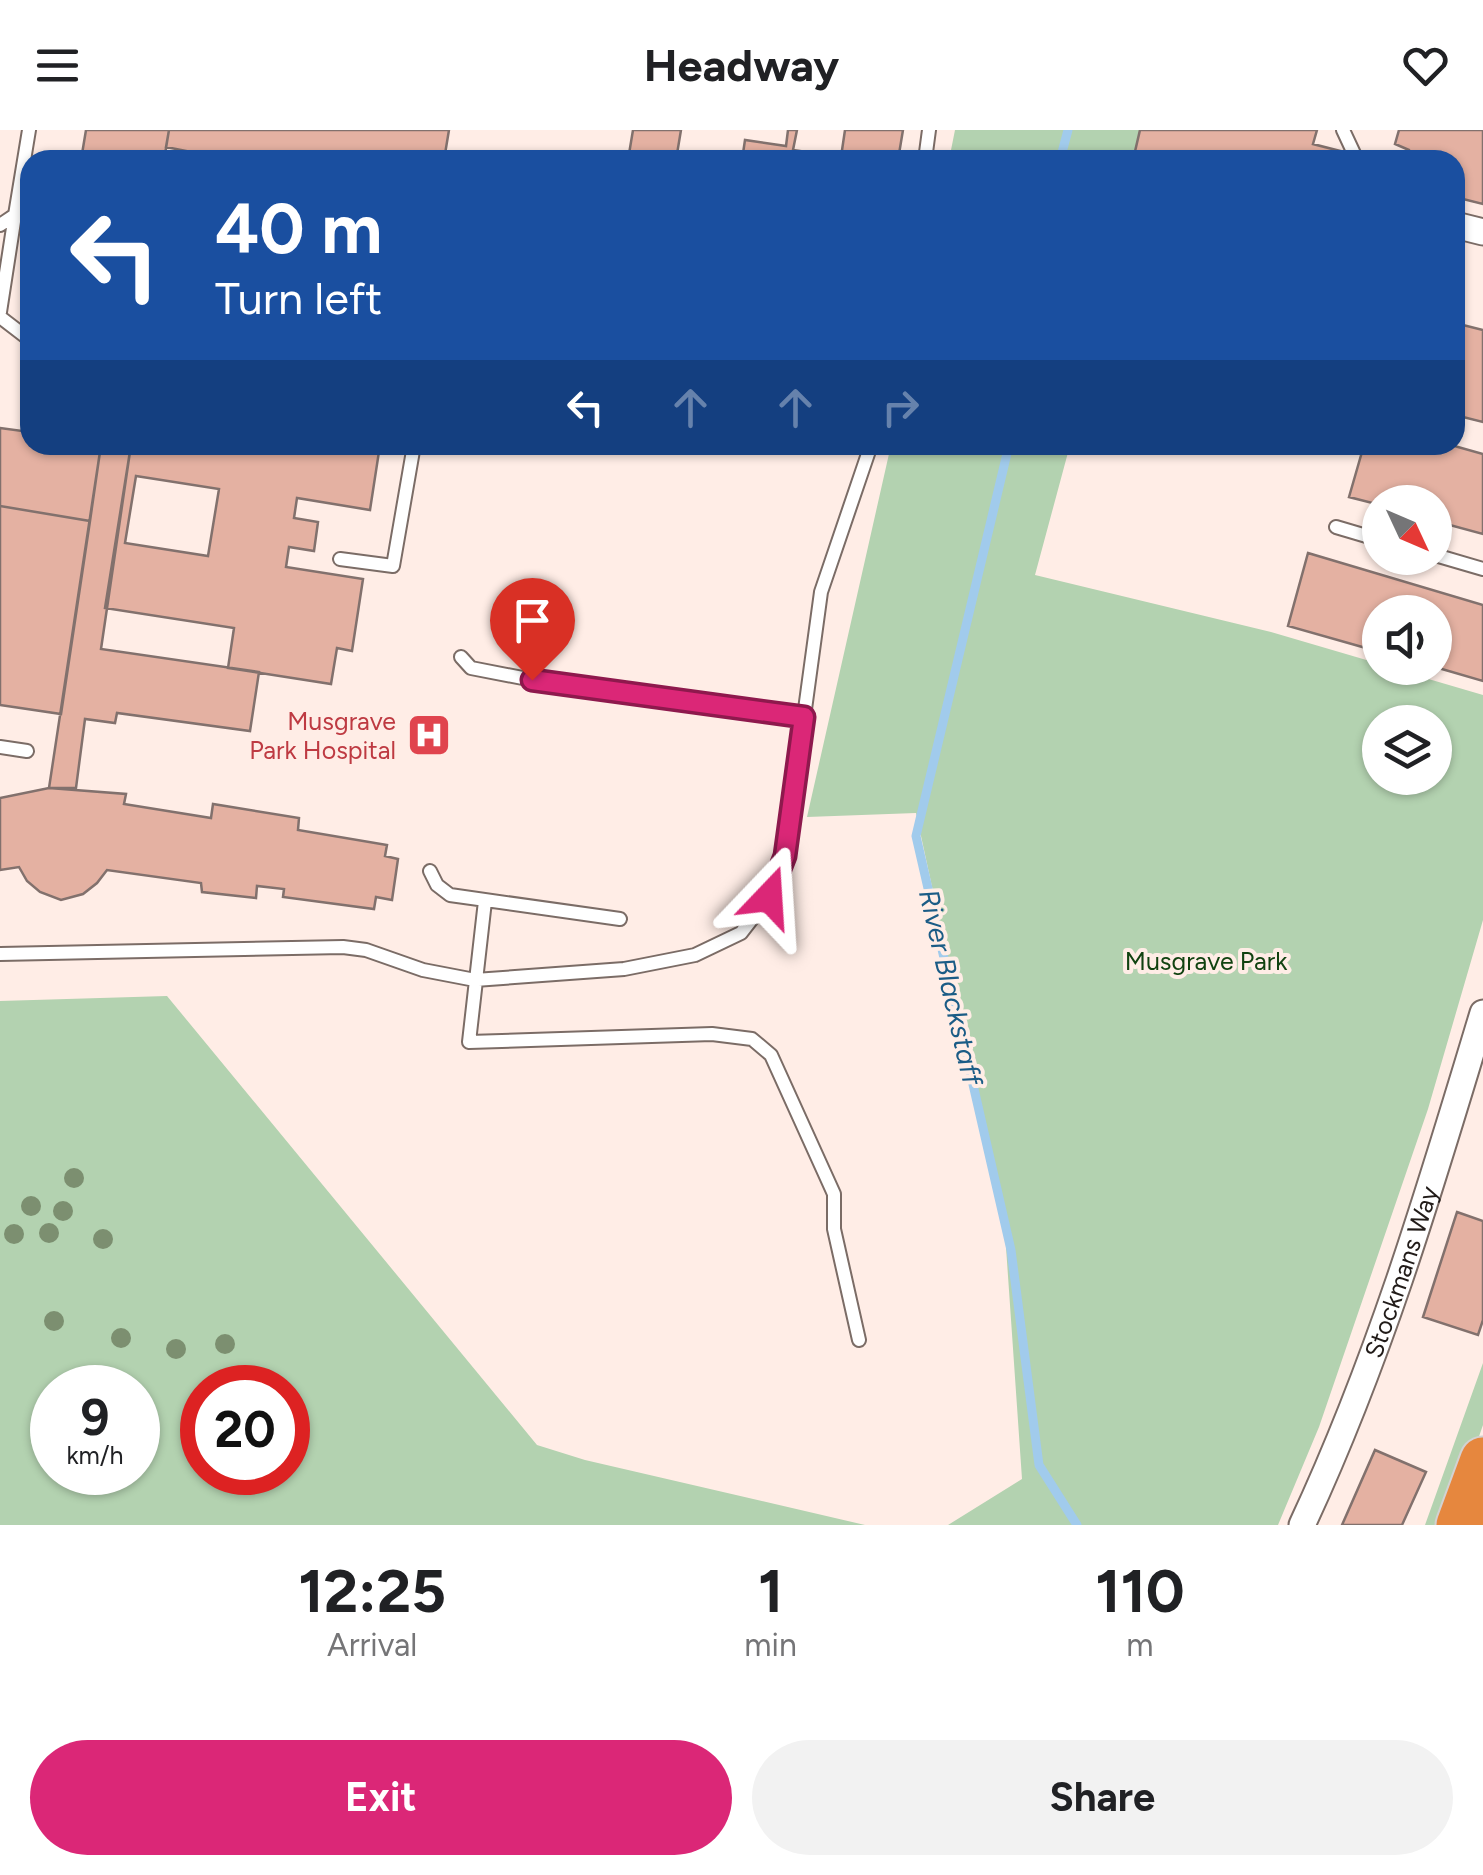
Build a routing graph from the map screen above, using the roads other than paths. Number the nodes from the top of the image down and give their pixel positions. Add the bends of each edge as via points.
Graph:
1 (20, 185) edge
2 (15, 216) junction
3 (0, 225) edge
4 (0, 315) edge
5 (20, 332) edge
6 (412, 455) edge
7 (864, 455) edge
8 (1336, 528) dead end
9 (1362, 535) edge
10 (340, 559) dead end
11 (1452, 561) edge
12 (1483, 569) edge
13 (461, 657) dead end
14 (804, 717) junction
15 (0, 747) edge
16 (27, 751) dead end
17 (430, 871) dead end
18 (485, 901) junction
19 (620, 919) dead end
20 (0, 954) edge
21 (475, 980) junction
22 (1483, 1013) edge
23 (859, 1340) dead end
24 (1483, 1460) edge
25 (1302, 1525) edge
26 (1460, 1525) edge

1 - 2 lane
2 - 3 lane
2 - 4 lane
4 - 5 lane
6 - 10 lane via 393,566
7 - 14 lane via 829,561
8 - 9 lane
11 - 12 lane
13 - 14 lane via 471,668 532,680
14 - 21 lane via 785,856 769,897 741,932 696,956 624,969
15 - 16 lane
17 - 18 lane via 450,895
18 - 19 lane
18 - 21 lane
20 - 21 lane via 343,947
21 - 23 lane via 469,1042 712,1034 752,1039 771,1055 834,1194 834,1229
22 - 25 street, Stockmans Way via 1411,1252 1344,1434
24 - 26 highway

